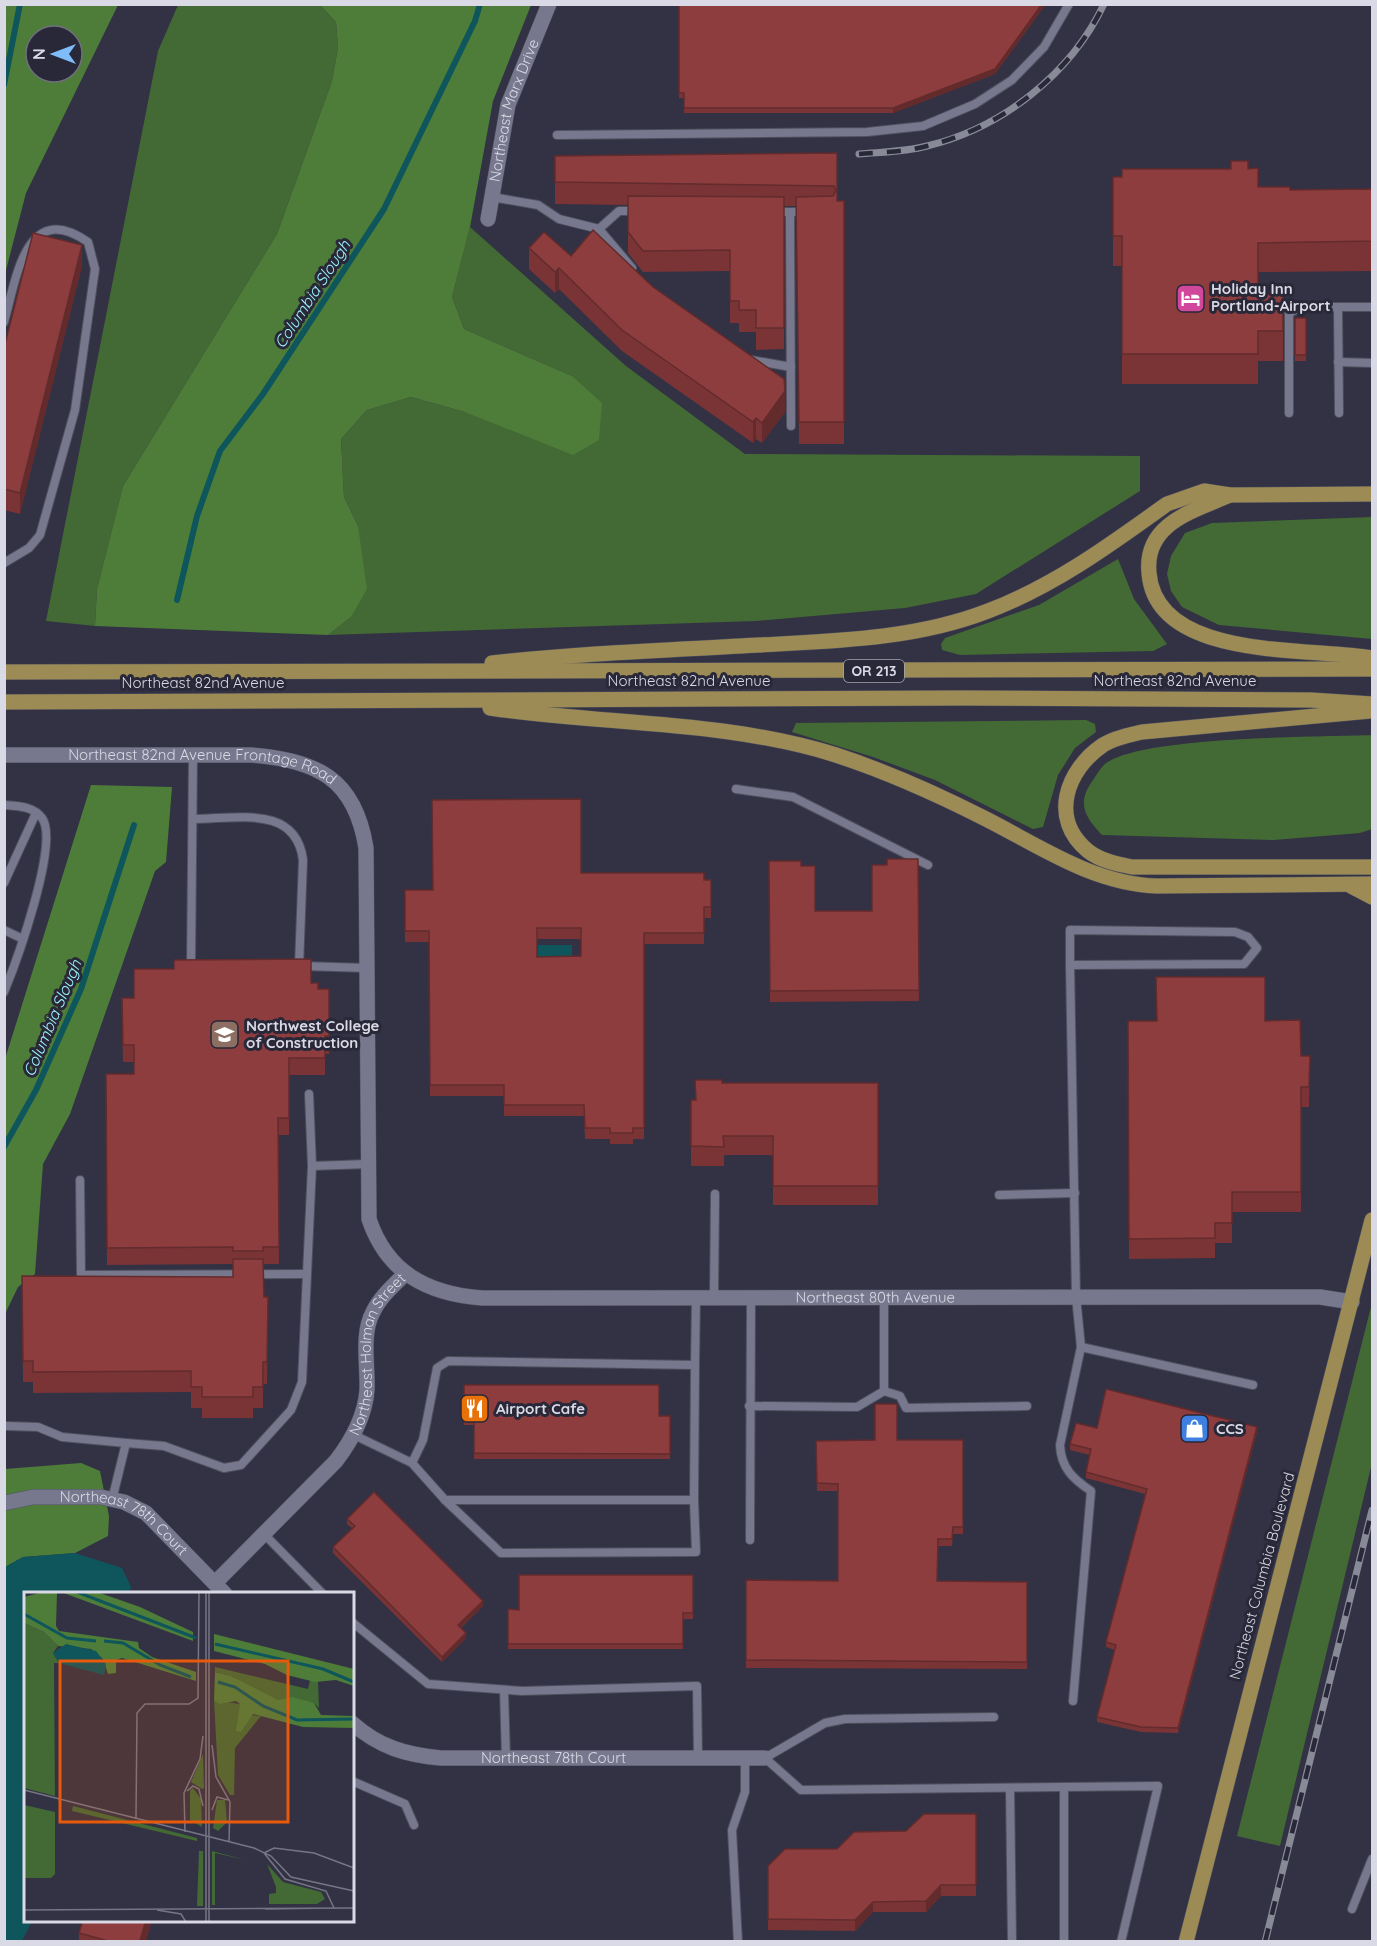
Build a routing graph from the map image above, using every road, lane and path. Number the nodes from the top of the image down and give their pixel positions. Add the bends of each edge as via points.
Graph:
1 (549, 4) edge
2 (1069, 4) edge
3 (557, 135) dead end
4 (492, 197) junction
5 (642, 211) edge
6 (768, 212) edge
7 (790, 212) junction
8 (820, 212) edge
9 (488, 219) dead end
10 (599, 229) junction
11 (640, 277) edge
12 (1338, 307) junction
13 (1372, 307) edge
14 (4, 322) edge
15 (740, 352) edge
16 (1338, 362) junction
17 (1372, 363) edge
18 (791, 367) junction
19 (1339, 412) dead end
20 (1289, 413) dead end
21 (791, 426) dead end
22 (1372, 494) edge
23 (1230, 495) junction
24 (4, 563) edge
25 (1372, 658) edge
26 (1372, 669) edge
27 (414, 671) junction
28 (4, 672) edge
29 (440, 700) junction
30 (4, 702) edge
31 (1372, 704) edge
32 (1372, 711) edge
33 (4, 755) edge
34 (193, 755) junction
35 (736, 789) dead end
36 (4, 805) edge
37 (36, 813) junction
38 (194, 819) junction
39 (364, 835) joint
40 (928, 865) dead end
41 (1372, 867) edge
42 (4, 884) edge
43 (1348, 884) junction
44 (1372, 884) edge
45 (1372, 897) edge
46 (4, 930) edge
47 (23, 939) junction
48 (202, 965) edge
49 (1070, 965) junction
50 (290, 966) edge
51 (301, 966) junction
52 (367, 968) junction
53 (4, 992) edge
54 (309, 1094) dead end
55 (368, 1164) junction
56 (312, 1166) junction
57 (80, 1180) dead end
58 (1075, 1193) junction
59 (715, 1194) dead end
60 (999, 1195) dead end
61 (1372, 1220) edge
62 (406, 1273) junction
63 (306, 1274) junction
64 (714, 1296) junction
65 (696, 1297) junction
66 (750, 1297) junction
67 (884, 1297) junction
68 (1076, 1297) junction
69 (1352, 1302) junction
70 (1081, 1347) junction
71 (695, 1365) junction
72 (1253, 1385) dead end
73 (884, 1390) junction
74 (749, 1406) junction
75 (1027, 1406) dead end
76 (6, 1426) edge
77 (354, 1435) junction
78 (126, 1443) junction
79 (412, 1463) junction
80 (112, 1500) junction
81 (445, 1500) junction
82 (694, 1500) junction
83 (4, 1503) edge
84 (264, 1534) junction
85 (750, 1540) dead end
86 (220, 1588) edge
87 (322, 1592) edge
88 (354, 1624) edge
89 (504, 1690) junction
90 (1073, 1701) dead end
91 (994, 1717) dead end
92 (354, 1724) edge
93 (506, 1758) junction
94 (698, 1758) junction
95 (745, 1758) junction
96 (765, 1758) junction
97 (354, 1781) edge
98 (1065, 1787) junction
99 (1010, 1788) junction
100 (414, 1825) dead end
101 (1372, 1859) edge
102 (1352, 1909) dead end
103 (738, 1941) edge
104 (1012, 1941) edge
105 (1064, 1941) edge
106 (1121, 1941) edge
107 (1186, 1941) edge

1 - 4 street, Northeast Marx Drive via 508,105
2 - 3 lane via 1044,47 1012,80 975,104 923,126 867,132
4 - 9 street, Northeast Marx Drive
4 - 10 lane via 538,205 560,219
5 - 10 lane via 619,211
6 - 7 lane
7 - 8 lane
7 - 18 lane
10 - 11 lane
12 - 13 lane
12 - 16 lane
12 - 20 lane via 1297,307 1289,313
14 - 24 lane via 28,245 50,231 71,233 88,243 95,269 75,410 40,535 29,548
15 - 18 lane via 749,359
16 - 17 lane
16 - 19 lane
18 - 21 lane
22 - 23 main road
23 - 25 main road via 1172,521 1160,532 1149,556 1148,570 1158,603 1182,625 1229,643
23 - 27 main road via 1204,490 1167,504 1076,568 1029,594 936,627 850,639 559,656
26 - 27 main road, Northeast 82nd Avenue / OR 213
27 - 28 main road, Northeast 82nd Avenue / OR 213
29 - 30 main road, Northeast 82nd Avenue / OR 213
29 - 31 main road, Northeast 82nd Avenue / OR 213 via 963,698 1311,700
29 - 43 main road via 559,718 717,730 771,738 835,755 948,800 1090,872 1129,884
32 - 41 main road via 1142,732 1118,738 1104,744 1080,766 1066,792 1066,807 1071,828 1090,852 1106,861 1132,867
33 - 34 street, Northeast 82nd Avenue Frontage Road
34 - 38 lane
34 - 39 street, Northeast 82nd Avenue Frontage Road via 252,755 301,762 330,777 343,791 353,804
35 - 40 lane via 793,797
36 - 37 lane via 24,806
37 - 42 lane
37 - 47 lane via 43,819 44,864
38 - 48 lane via 191,965
38 - 51 lane via 276,819 294,832 303,860
39 - 52 street, Northeast Holman Street
43 - 44 main road
43 - 45 main road
46 - 47 lane
47 - 53 lane
49 - 49 lane via 1244,964 1257,948 1248,937 1235,932 1070,930
49 - 58 lane
50 - 51 lane
51 - 52 lane
52 - 55 street, Northeast Holman Street
54 - 56 lane
55 - 56 lane
55 - 62 street, Northeast Holman Street via 368,1210 374,1232 381,1249
56 - 63 lane
57 - 63 lane via 81,1275
58 - 60 lane
58 - 68 lane
59 - 64 lane
61 - 69 main road, Northeast Columbia Boulevard
62 - 65 street, Northeast 80th Avenue via 427,1287 457,1296
62 - 77 street, Northeast Holman Street via 372,1312 367,1331 367,1392
63 - 78 lane via 302,1382 291,1410 241,1465 224,1468 164,1446
64 - 65 street, Northeast 80th Avenue
64 - 66 street, Northeast 80th Avenue
65 - 71 lane
66 - 67 street, Northeast 80th Avenue
66 - 74 lane
67 - 68 street, Northeast 80th Avenue
67 - 73 lane
68 - 69 street, Northeast 80th Avenue via 1320,1297
68 - 70 lane
69 - 107 main road, Northeast Columbia Boulevard
70 - 72 lane
70 - 90 lane via 1060,1445 1071,1478 1091,1491
71 - 79 lane via 448,1361 436,1368 423,1440
71 - 82 lane
73 - 74 lane via 857,1407
73 - 75 lane via 900,1396 906,1408
74 - 85 lane
76 - 78 lane via 38,1427 62,1437
77 - 79 lane
77 - 84 street, Northeast Holman Street via 336,1461
78 - 80 lane
79 - 81 lane
80 - 83 street, Northeast 78th Court via 33,1497
80 - 86 street, Northeast 78th Court via 146,1514
81 - 82 lane
81 - 82 lane via 501,1553 696,1552
84 - 86 street, Northeast Holman Street
84 - 87 lane
88 - 89 lane via 428,1684
89 - 93 lane
89 - 94 lane via 697,1686
91 - 96 lane via 845,1719 825,1723
92 - 93 street, Northeast 78th Court via 381,1744 412,1755
93 - 94 street, Northeast 78th Court
94 - 95 street, Northeast 78th Court
95 - 96 street, Northeast 78th Court
95 - 103 lane via 745,1792 732,1830
96 - 99 lane via 801,1790
97 - 100 lane via 405,1804
98 - 99 lane
98 - 105 lane
98 - 106 lane via 1158,1786
99 - 104 lane
101 - 102 lane

